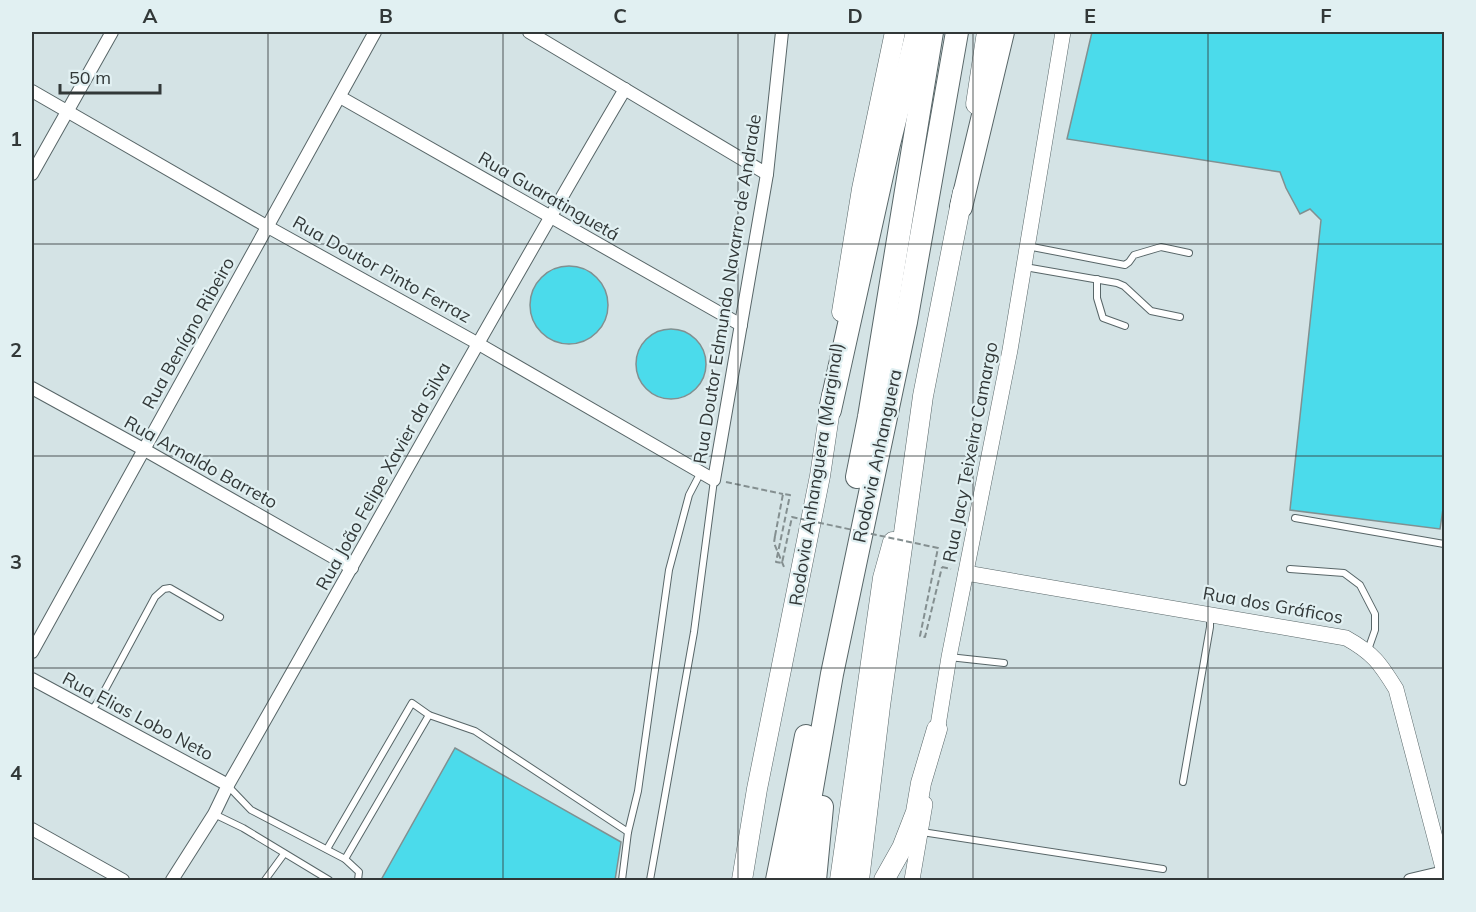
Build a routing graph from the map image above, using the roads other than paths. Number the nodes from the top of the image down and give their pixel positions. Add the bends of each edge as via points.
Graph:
1 (112, 32) edge
2 (375, 32) edge
3 (530, 32) edge
4 (782, 32) edge
5 (895, 32) edge
6 (917, 32) edge
7 (932, 32) edge
8 (957, 32) edge
9 (987, 32) edge
10 (1003, 32) edge
11 (1063, 32) edge
12 (625, 89) junction
13 (32, 91) edge
14 (340, 97) junction
15 (67, 111) junction
16 (32, 174) edge
17 (768, 174) junction
18 (961, 207) junction
19 (549, 217) junction
20 (268, 227) junction
21 (1027, 246) junction
22 (1189, 253) dead end
23 (1024, 267) junction
24 (1097, 279) junction
25 (1180, 318) dead end
26 (741, 325) junction
27 (1125, 326) dead end
28 (477, 343) junction
29 (32, 388) edge
30 (830, 410) junction
31 (143, 449) junction
32 (915, 458) junction
33 (701, 472) junction
34 (714, 480) junction
35 (1295, 518) dead end
36 (1444, 544) edge
37 (352, 568) junction
38 (1290, 569) dead end
39 (966, 573) junction
40 (1210, 613) junction
41 (220, 617) dead end
42 (1368, 651) junction
43 (32, 652) edge
44 (949, 657) junction
45 (1004, 663) dead end
46 (832, 674) junction
47 (32, 679) edge
48 (91, 711) junction
49 (429, 715) junction
50 (937, 729) junction
51 (1183, 782) dead end
52 (228, 785) junction
53 (214, 814) junction
54 (32, 829) edge
55 (628, 831) junction
56 (921, 832) junction
57 (327, 849) junction
58 (284, 854) junction
59 (345, 859) junction
60 (1163, 869) dead end
61 (1444, 873) edge
62 (123, 880) edge
63 (172, 880) edge
64 (265, 880) edge
65 (329, 880) edge
66 (358, 880) edge
67 (622, 880) edge
68 (650, 880) edge
69 (742, 880) edge
70 (777, 880) edge
71 (796, 880) edge
72 (814, 880) edge
73 (840, 880) edge
74 (860, 880) edge
75 (884, 880) edge
76 (912, 880) edge
77 (1410, 880) edge

1 - 15 street
2 - 14 street, Rua Benígno Ribeiro
3 - 12 street
4 - 17 street, Rua Doutor Edmundo Navarro de Andrade
5 - 30 highway, Rodovia Anhanguera (Marginal) via 858,212
6 - 30 highway
7 - 70 highway, Rodovia Anhanguera via 869,417
8 - 46 highway, Rodovia Anhanguera via 906,322
9 - 18 highway
10 - 18 highway
11 - 21 street, Rua Jacy Teixeira Camargo
12 - 17 street
12 - 19 street, Rua João Felipe Xavier da Silva
13 - 15 street, Rua Doutor Pinto Ferraz
14 - 19 street, Rua Guaratinguetá
14 - 20 street, Rua Benígno Ribeiro
15 - 16 street
15 - 20 street, Rua Doutor Pinto Ferraz
17 - 26 street, Rua Doutor Edmundo Navarro de Andrade
18 - 32 highway via 927,373
19 - 26 street, Rua Guaratinguetá
19 - 28 street, Rua João Felipe Xavier da Silva
20 - 28 street, Rua Doutor Pinto Ferraz
20 - 31 street, Rua Benígno Ribeiro
21 - 22 lane via 1125,265 1134,255 1161,247
21 - 23 street, Rua Jacy Teixeira Camargo
23 - 24 lane
23 - 39 street, Rua Jacy Teixeira Camargo
24 - 25 lane via 1124,286 1151,311
24 - 27 lane via 1103,318
26 - 34 street, Rua Doutor Edmundo Navarro de Andrade
28 - 33 street, Rua Doutor Pinto Ferraz
28 - 37 street, Rua João Felipe Xavier da Silva
29 - 31 street, Rua Arnaldo Barreto
30 - 69 highway, Rodovia Anhanguera (Marginal)
31 - 37 street, Rua Arnaldo Barreto
31 - 43 street, Rua Benígno Ribeiro
32 - 73 highway via 883,578
32 - 74 highway
33 - 34 street, Rua Doutor Pinto Ferraz
33 - 55 lane via 689,495 669,570 638,791
34 - 68 lane via 694,632
35 - 36 lane
37 - 52 street, Rua João Felipe Xavier da Silva
38 - 42 lane via 1344,573 1360,585 1374,614 1375,630
39 - 40 street, Rua dos Gráficos
39 - 44 street, Rua Jacy Teixeira Camargo
40 - 42 street, Rua dos Gráficos via 1346,638
40 - 51 lane
41 - 48 lane via 170,588 164,590 155,597
42 - 61 street, Rua dos Gráficos via 1396,689
44 - 45 lane
44 - 50 street, Rua Jacy Teixeira Camargo
46 - 71 highway, Rodovia Anhanguera
46 - 72 highway
47 - 48 street, Rua Elias Lobo Neto
48 - 52 street, Rua Elias Lobo Neto
49 - 55 lane via 475,731
49 - 57 lane via 412,704
49 - 59 lane
50 - 56 street, Rua Jacy Teixeira Camargo
50 - 75 highway via 916,813
52 - 53 street, Rua João Felipe Xavier da Silva
52 - 57 lane via 250,810
53 - 58 lane
53 - 63 street, Rua João Felipe Xavier da Silva
54 - 62 street
55 - 67 lane
56 - 60 lane
56 - 76 street, Rua Jacy Teixeira Camargo
57 - 59 lane
58 - 64 lane
58 - 65 lane
59 - 66 lane via 359,872
61 - 77 street

